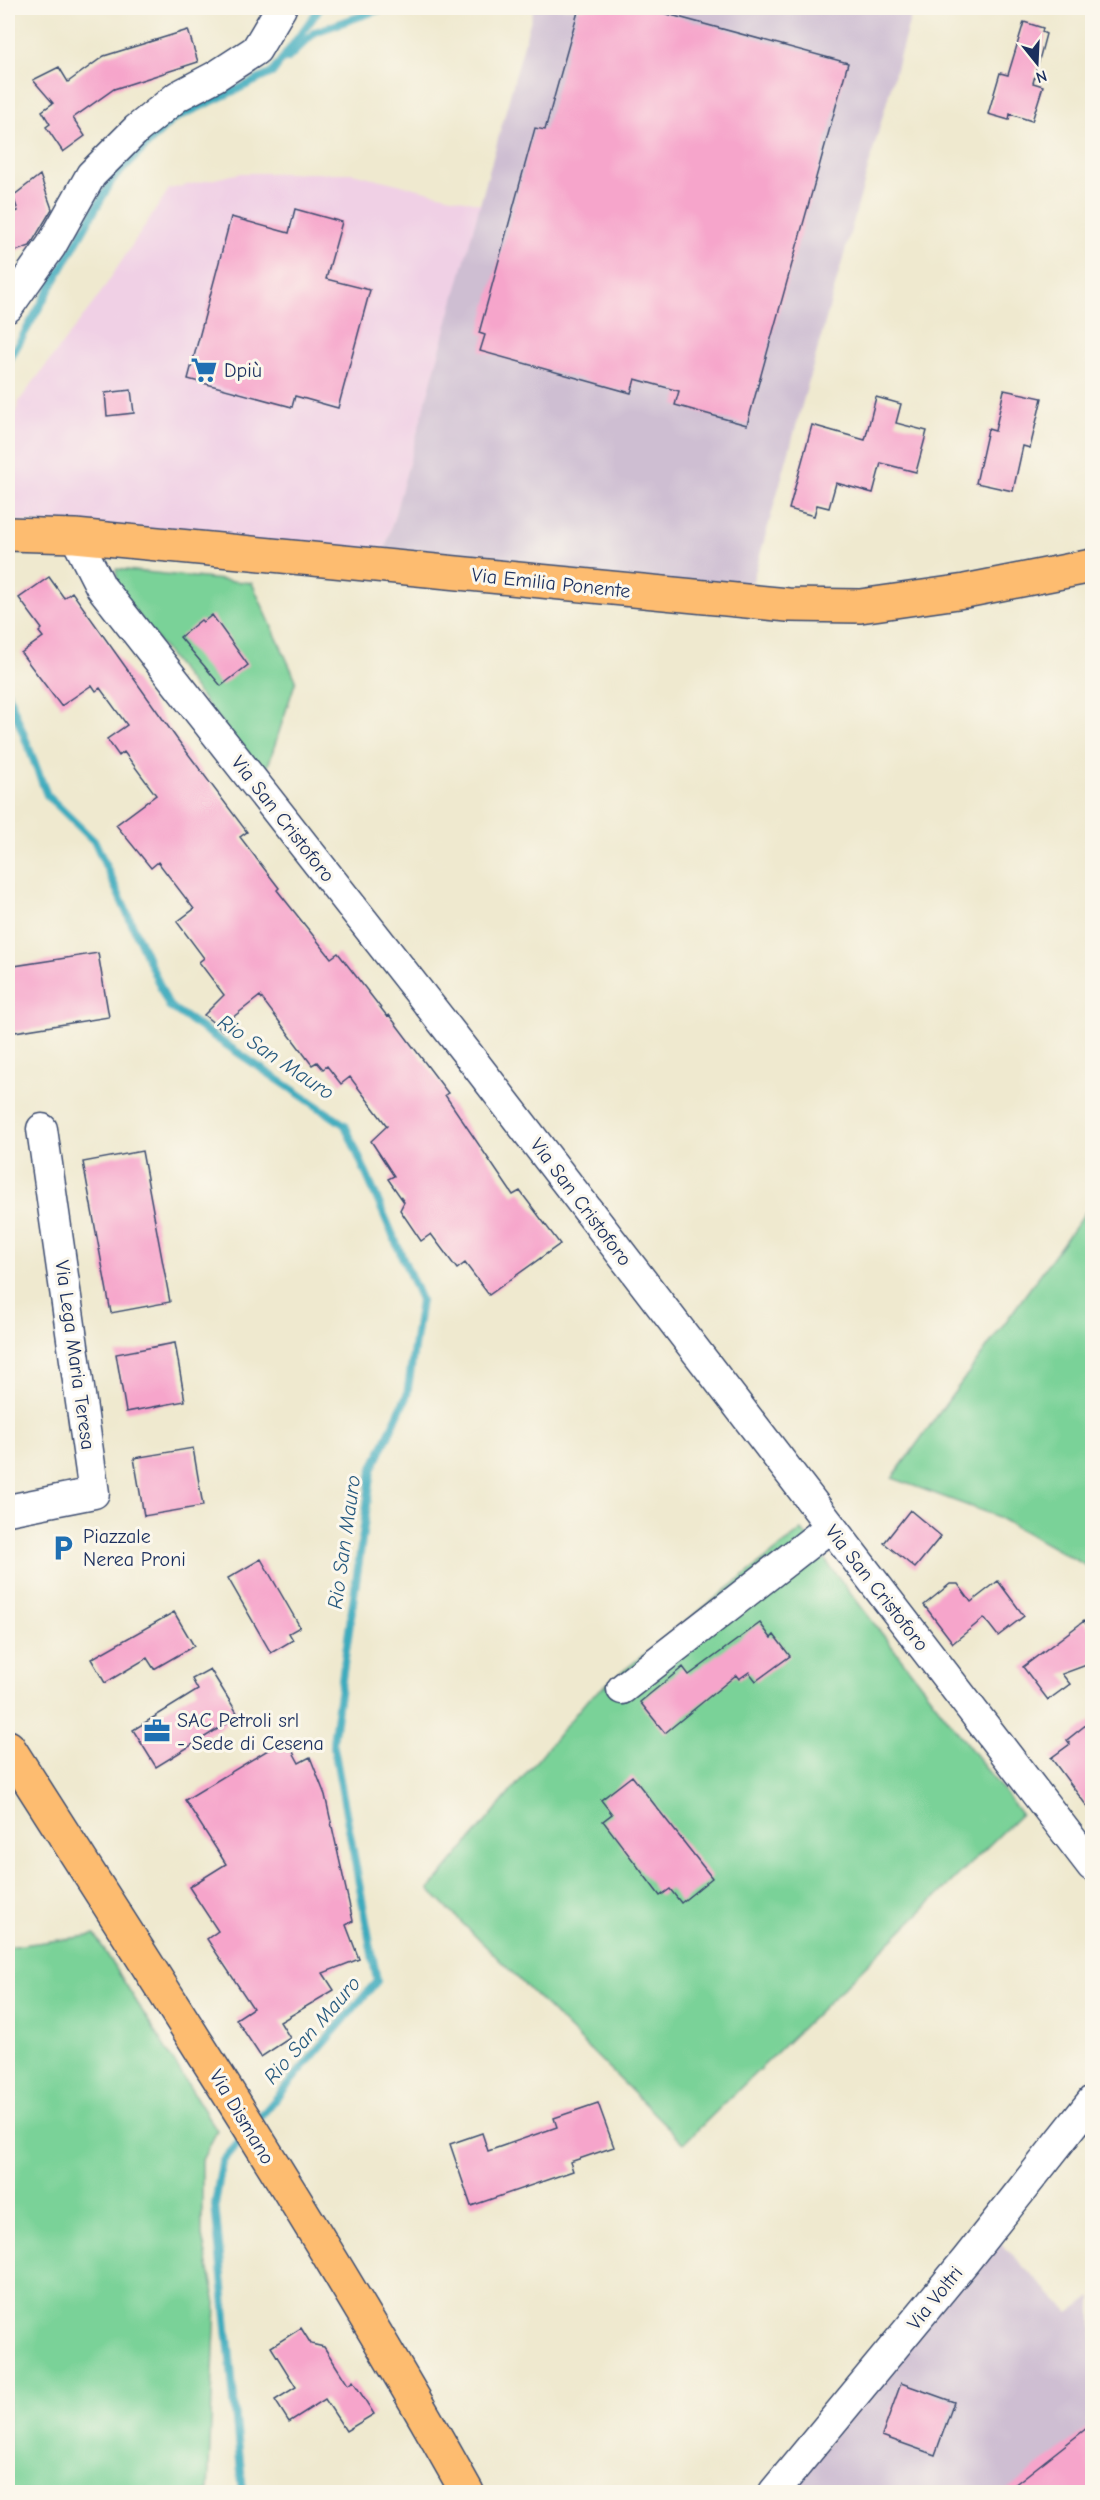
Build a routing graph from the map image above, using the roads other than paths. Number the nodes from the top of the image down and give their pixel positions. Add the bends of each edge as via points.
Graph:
1 (281, 8) edge
2 (8, 307) edge
3 (10, 534) edge
4 (75, 536) junction
5 (1092, 566) edge
6 (42, 1129) dead end
7 (8, 1510) edge
8 (830, 1527) junction
9 (622, 1689) dead end
10 (8, 1747) edge
11 (1092, 1866) edge
12 (1092, 2101) edge
13 (467, 2493) edge
14 (774, 2493) edge

1 - 2 street via 256,50 178,96 137,129 91,175 51,246
3 - 4 main road, Via Emilia Ponente
4 - 5 main road, Via Emilia Ponente via 788,605 860,606 965,591
4 - 8 street, Via San Cristoforo via 101,587 470,1057
6 - 7 street, Via Lega Maria Teresa via 94,1493
8 - 9 street
8 - 11 street, Via San Cristoforo
10 - 13 main road, Via Dismano via 237,2106
12 - 14 street, Via Voltri

